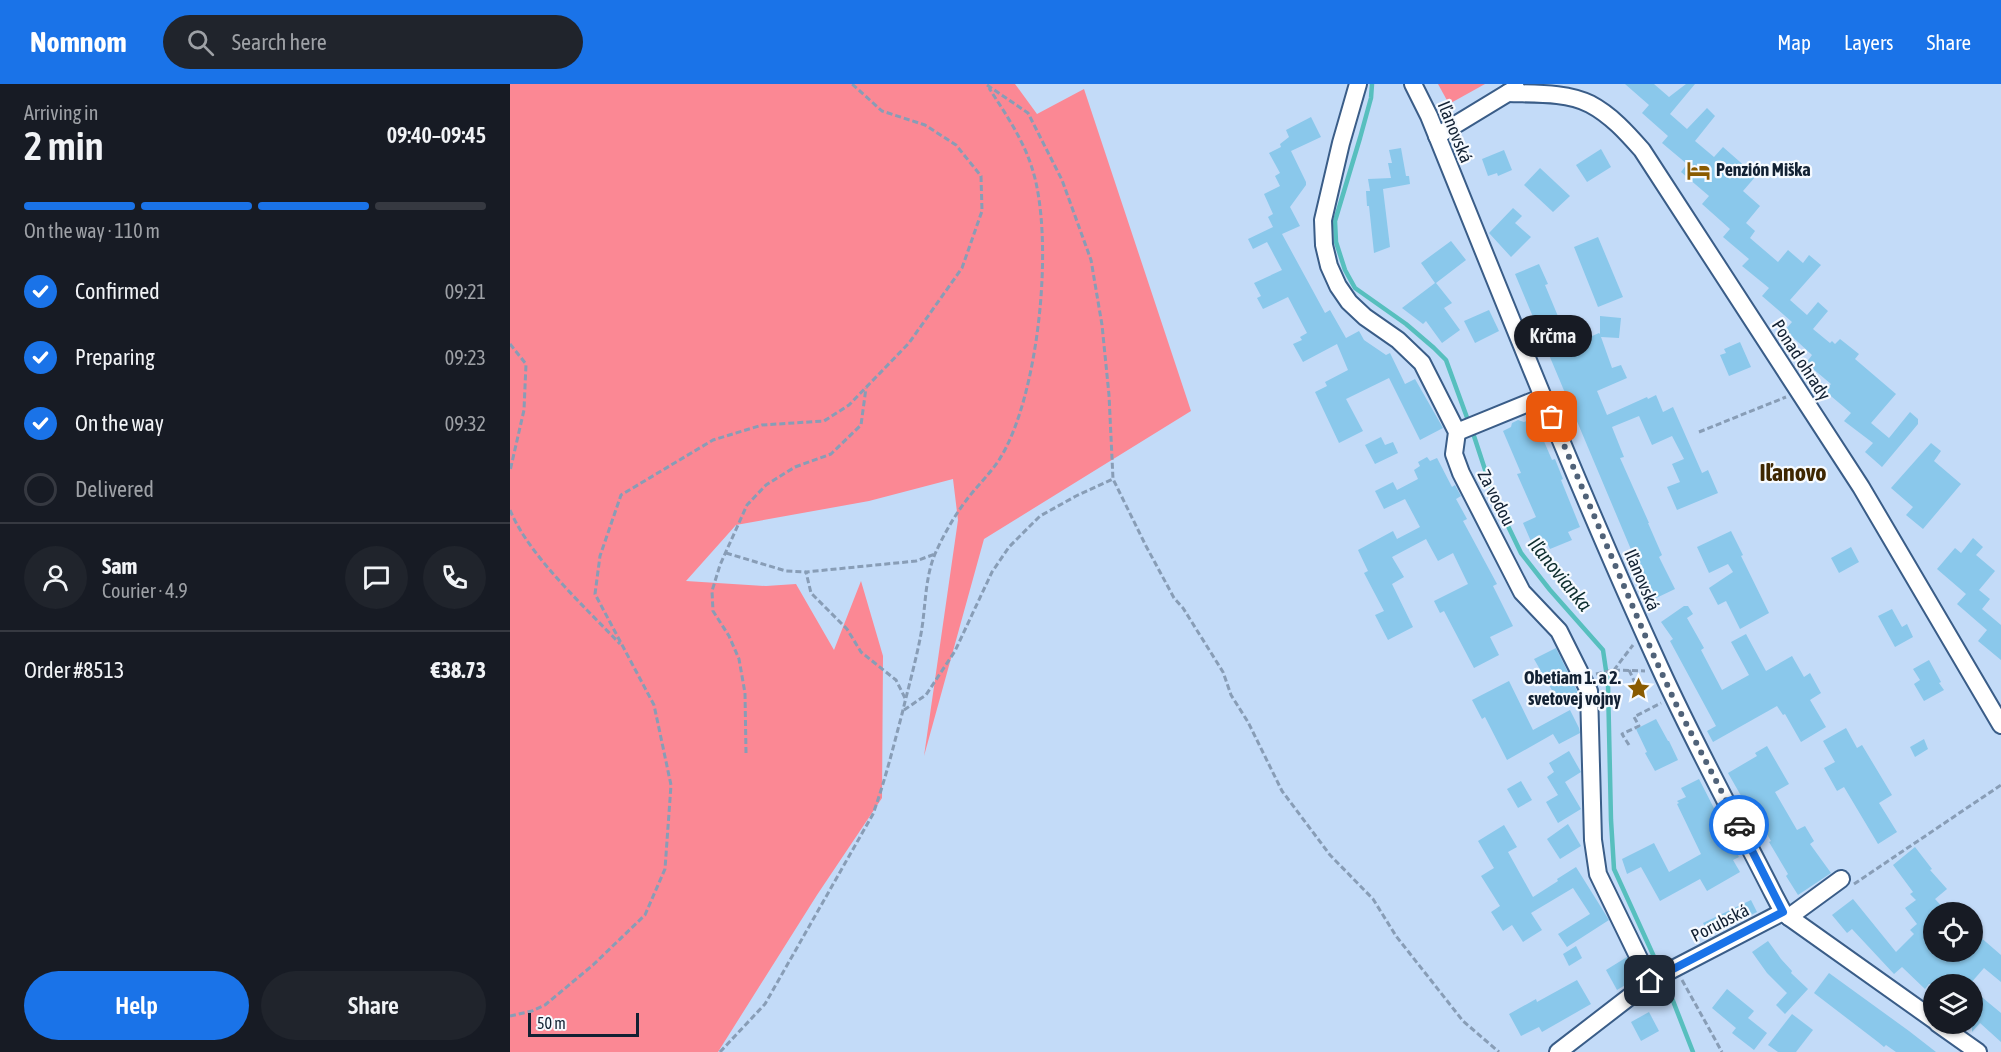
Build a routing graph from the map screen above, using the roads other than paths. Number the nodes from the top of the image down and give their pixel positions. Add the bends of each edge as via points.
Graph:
1 (1358, 84) edge
2 (1413, 84) edge
3 (1515, 88) edge
4 (1437, 136) junction
5 (1543, 397) junction
6 (1465, 429) junction
7 (2001, 725) edge
8 (1846, 882) road end
9 (1786, 914) junction
10 (1662, 975) junction
11 (1923, 1013) edge
12 (1952, 1034) edge
13 (1558, 1052) edge
14 (1978, 1052) edge

1 - 6 street, Za vodou via 1323,220 1329,266 1349,302 1422,363
2 - 4 street, Iľanovská
3 - 4 street
3 - 7 street, Ponad ohrady via 1590,104 1619,125 1642,150 1861,488
4 - 5 street, Iľanovská
5 - 6 street
5 - 9 street, Iľanovská via 1676,704
6 - 10 street, Za vodou via 1454,454 1461,473 1522,592 1558,631 1589,691 1593,840 1598,874
8 - 9 street, Porubská
9 - 10 street, Porubská
9 - 11 street, Iľanovská
10 - 13 street, Porubská
12 - 14 street, Iľanovská

